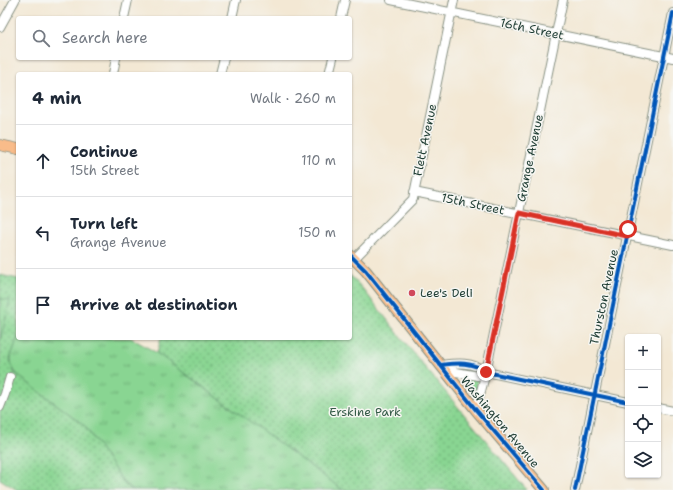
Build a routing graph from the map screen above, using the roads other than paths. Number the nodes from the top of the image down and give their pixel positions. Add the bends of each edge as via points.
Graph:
1 (15, 0) edge
2 (128, 0) edge
3 (236, 0) edge
4 (345, 0) edge
5 (391, 0) edge
6 (454, 0) edge
7 (563, 0) edge
8 (451, 12) junction
9 (673, 13) edge
10 (124, 16) edge
11 (232, 16) edge
12 (341, 16) edge
13 (0, 27) edge
14 (556, 34) junction
15 (664, 56) junction
16 (673, 58) edge
17 (116, 60) edge
18 (224, 60) edge
19 (332, 60) edge
20 (113, 72) edge
21 (220, 72) edge
22 (330, 72) edge
23 (0, 145) edge
24 (16, 149) edge
25 (414, 192) junction
26 (519, 213) junction
27 (627, 236) junction
28 (673, 245) edge
29 (352, 257) edge
30 (440, 365) junction
31 (486, 372) junction
32 (10, 377) dead end
33 (594, 395) junction
34 (625, 401) edge
35 (0, 407) edge
36 (661, 409) edge
37 (476, 410) junction
38 (673, 411) edge
39 (544, 490) edge
40 (575, 490) edge

1 - 13 street
2 - 10 street
3 - 11 street
4 - 12 street
5 - 8 street, 16th Street
6 - 8 street, Flett Avenue
7 - 14 street, Grange Avenue
8 - 14 street, 16th Street
8 - 25 street, Flett Avenue
9 - 15 street, Thurston Avenue
14 - 15 street, 16th Street
14 - 26 street, Grange Avenue
15 - 16 street, 16th Street
15 - 27 street, Thurston Avenue
17 - 20 street
18 - 21 street
19 - 22 street
23 - 24 main road
25 - 26 street, 15th Street
25 - 29 street, Flett Avenue via 412,199
26 - 27 street, 15th Street
26 - 31 street, Grange Avenue
27 - 28 street, 15th Street
27 - 33 street, Thurston Avenue
29 - 30 main road, Washington Avenue via 366,271
30 - 31 street via 456,372 478,376
30 - 37 main road, Washington Avenue
31 - 33 street
31 - 37 street, Grange Avenue
32 - 35 street
33 - 34 street
33 - 40 street, Thurston Avenue
36 - 38 street
37 - 39 main road, Washington Avenue

